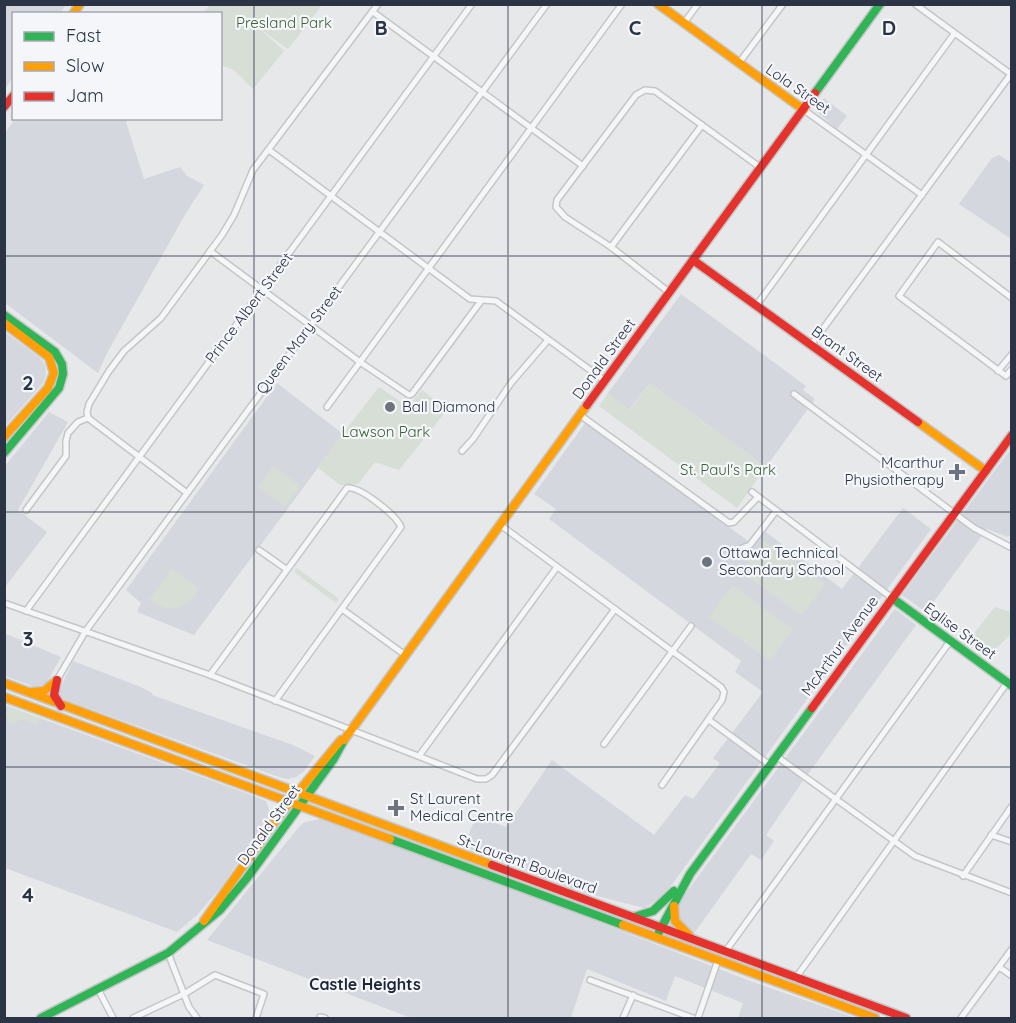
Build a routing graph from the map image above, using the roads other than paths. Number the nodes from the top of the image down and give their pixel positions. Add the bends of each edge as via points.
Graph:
1 (378, 4) edge
2 (472, 4) edge
3 (547, 4) edge
4 (622, 4) edge
5 (658, 4) edge
6 (698, 4) edge
7 (783, 4) edge
8 (880, 4) edge
9 (915, 4) edge
10 (373, 12) junction
11 (684, 23) junction
12 (954, 34) junction
13 (434, 57) junction
14 (738, 63) junction
15 (1011, 74) edge
16 (483, 93) junction
17 (804, 110) junction
18 (702, 125) junction
19 (531, 128) junction
20 (269, 150) junction
21 (866, 154) junction
22 (583, 166) junction
23 (761, 168) junction
24 (922, 195) junction
25 (333, 196) junction
26 (380, 232) junction
27 (611, 247) junction
28 (210, 251) junction
29 (693, 260) junction
30 (429, 268) junction
31 (263, 289) junction
32 (670, 293) junction
33 (1011, 298) edge
34 (481, 301) junction
35 (756, 306) junction
36 (4, 315) edge
37 (4, 323) edge
38 (311, 324) junction
39 (548, 340) junction
40 (812, 345) junction
41 (1011, 354) edge
42 (360, 362) junction
43 (1011, 369) edge
44 (998, 371) junction
45 (605, 381) junction
46 (794, 394) dead end
47 (327, 407) dead end
48 (580, 415) junction
49 (88, 418) junction
50 (1011, 435) edge
51 (4, 437) edge
52 (462, 451) dead end
53 (4, 453) edge
54 (139, 456) junction
55 (986, 471) junction
56 (752, 492) dead end
57 (187, 493) junction
58 (758, 497) junction
59 (26, 510) dead end
60 (776, 511) junction
61 (954, 513) junction
62 (499, 524) junction
63 (1011, 548) edge
64 (740, 549) dead end
65 (259, 550) dead end
66 (557, 567) junction
67 (286, 569) junction
68 (892, 598) junction
69 (4, 603) edge
70 (342, 609) junction
71 (615, 609) junction
72 (26, 611) junction
73 (691, 626) dead end
74 (85, 632) junction
75 (951, 640) junction
76 (672, 652) junction
77 (405, 655) junction
78 (210, 675) junction
79 (57, 680) junction
80 (4, 683) edge
81 (1009, 685) edge
82 (28, 692) junction
83 (4, 697) edge
84 (275, 701) junction
85 (62, 706) junction
86 (708, 720) junction
87 (350, 730) junction
88 (604, 744) dead end
89 (419, 756) junction
90 (776, 756) junction
91 (770, 765) junction
92 (662, 785) dead end
93 (296, 793) junction
94 (306, 797) junction
95 (835, 800) junction
96 (290, 801) junction
97 (300, 805) junction
98 (1011, 806) edge
99 (991, 835) junction
100 (893, 841) junction
101 (1011, 842) edge
102 (690, 874) junction
103 (963, 876) junction
104 (674, 891) junction
105 (1011, 893) edge
106 (674, 902) junction
107 (634, 917) junction
108 (659, 927) junction
109 (199, 928) junction
110 (655, 937) junction
111 (694, 940) junction
112 (1011, 949) edge
113 (725, 952) junction
114 (168, 953) junction
115 (718, 960) junction
116 (999, 967) junction
117 (1011, 976) edge
118 (796, 978) junction
119 (590, 980) dead end
120 (791, 988) junction
121 (98, 989) junction
122 (184, 994) junction
123 (633, 995) junction
124 (140, 1017) edge
125 (41, 1018) edge
126 (113, 1018) edge
127 (132, 1018) edge
128 (197, 1018) edge
129 (256, 1018) edge
130 (320, 1018) edge
131 (326, 1018) edge
132 (623, 1018) edge
133 (693, 1018) edge
134 (699, 1018) edge
135 (875, 1018) edge
136 (906, 1018) edge
137 (961, 1018) edge

1 - 10 street
2 - 13 street, Prince Albert Street
3 - 16 street, Queen Mary Street
4 - 19 street
5 - 11 main road, Lola Street
6 - 11 street
7 - 14 street
8 - 17 main road, Donald Street
9 - 12 street
10 - 13 street
10 - 20 street
11 - 14 main road, Lola Street
12 - 15 street
12 - 21 street
13 - 16 street
13 - 25 street, Prince Albert Street
14 - 17 main road, Lola Street
15 - 24 street
16 - 19 street
16 - 26 street, Queen Mary Street
17 - 21 street, Lola Street
17 - 23 main road, Donald Street
18 - 22 street via 655,91 645,90 636,95
18 - 23 street
18 - 27 street
19 - 22 street
19 - 30 street
20 - 25 street
20 - 28 street via 249,177 234,215
21 - 24 street, Lola Street
21 - 35 street
22 - 27 street via 557,200 556,207
23 - 29 main road, Donald Street
24 - 40 street
25 - 26 street
25 - 31 street, Prince Albert Street
26 - 30 street
26 - 38 street, Queen Mary Street
27 - 32 street
28 - 31 street
28 - 49 street via 161,318 118,358 89,404
29 - 32 main road, Donald Street
29 - 35 main road, Brant Street
30 - 34 street via 470,299
30 - 42 street
31 - 38 street
31 - 54 street, Prince Albert Street
32 - 45 main road, Donald Street
33 - 44 street via 938,242 899,296
34 - 39 street via 496,301
34 - 42 street via 412,394
35 - 40 main road, Brant Street
36 - 53 main road via 55,352 62,364 63,377 59,388
37 - 51 main road via 49,357 55,373 48,388
38 - 42 street
38 - 57 street, Queen Mary Street
39 - 45 street
39 - 52 street
40 - 55 main road, Brant Street
41 - 44 street
42 - 47 street
43 - 44 street via 1006,376
45 - 48 main road, Donald Street
46 - 61 street
48 - 58 street via 729,523
48 - 62 main road, Donald Street
49 - 54 street
49 - 59 street via 68,433 66,456
50 - 55 main road, McArthur Avenue
54 - 57 street
54 - 72 street, Prince Albert Street
55 - 61 main road, McArthur Avenue
56 - 58 street
57 - 74 street, Queen Mary Street
58 - 60 street
60 - 64 street via 750,545
60 - 68 street
61 - 63 street
61 - 68 main road, McArthur Avenue
62 - 66 street
62 - 77 main road, Donald Street
65 - 67 street
66 - 71 street
66 - 89 street
67 - 70 street via 347,488 356,488 394,516 401,527
67 - 78 street
68 - 75 main road, Eglise Street
68 - 90 main road, McArthur Avenue
69 - 72 street
70 - 77 street
70 - 84 street
71 - 76 street
71 - 89 street via 492,775 477,779
72 - 74 street
73 - 76 street
74 - 78 street
74 - 79 street, Queen Mary Street
75 - 81 main road, Eglise Street
75 - 95 street
76 - 86 street via 721,687 724,696
76 - 88 street
77 - 87 main road, Donald Street
78 - 84 street
79 - 82 main road via 42,692
79 - 85 main road via 54,695
80 - 82 main road, St-Laurent Boulevard
81 - 100 street
82 - 85 main road, St-Laurent Boulevard
83 - 96 main road, St-Laurent Boulevard
84 - 87 street
85 - 93 main road, St-Laurent Boulevard
86 - 91 street
86 - 92 street
87 - 89 street
87 - 93 main road, Donald Street
87 - 94 main road, Donald Street
90 - 91 main road, McArthur Avenue
90 - 95 street
91 - 102 main road, McArthur Avenue
93 - 94 main road, St-Laurent Boulevard
93 - 96 main road, Donald Street
94 - 97 main road, Donald Street
94 - 107 main road, St-Laurent Boulevard
95 - 100 street
95 - 113 street
96 - 97 main road, St-Laurent Boulevard
96 - 109 main road, Donald Street
97 - 109 main road, Donald Street via 240,886
97 - 110 main road, St-Laurent Boulevard
98 - 99 street
99 - 101 street
99 - 103 street
100 - 103 street via 915,856
100 - 118 street
102 - 104 main road, McArthur Avenue
102 - 106 main road, McArthur Avenue
103 - 105 street
104 - 107 main road via 656,911
104 - 108 main road, McArthur Avenue
106 - 108 main road, McArthur Avenue
106 - 111 main road via 675,921
107 - 108 main road, St-Laurent Boulevard
108 - 110 main road, McArthur Avenue
108 - 111 main road, St-Laurent Boulevard
109 - 114 main road, Donald Street
110 - 115 main road, St-Laurent Boulevard
111 - 113 main road, St-Laurent Boulevard
112 - 116 street
113 - 118 main road, St-Laurent Boulevard
114 - 121 main road, Donald Street
114 - 122 street
115 - 120 main road, St-Laurent Boulevard
115 - 134 street
116 - 117 street
116 - 137 street
118 - 120 street
118 - 136 main road, St-Laurent Boulevard
119 - 123 street
120 - 135 main road, St-Laurent Boulevard
121 - 125 main road, Donald Street
121 - 126 street
122 - 124 street
122 - 128 street
122 - 129 street via 216,975 264,994
123 - 132 street
123 - 133 street
124 - 127 street
130 - 131 street

